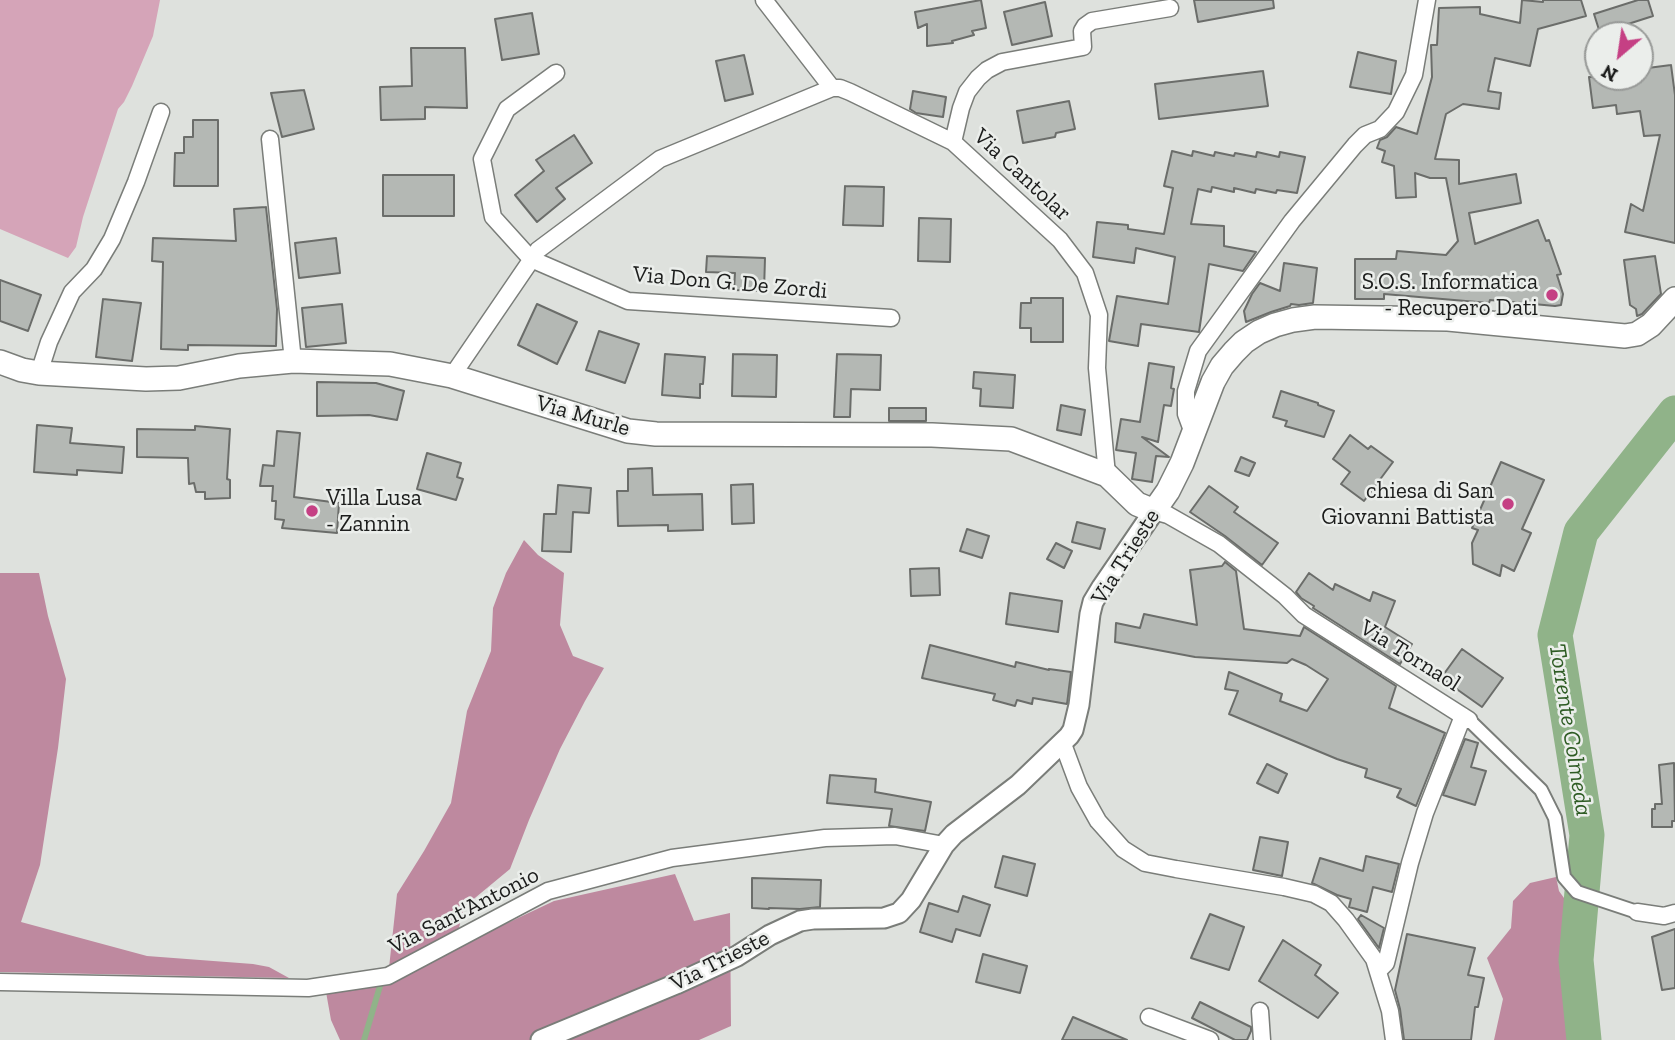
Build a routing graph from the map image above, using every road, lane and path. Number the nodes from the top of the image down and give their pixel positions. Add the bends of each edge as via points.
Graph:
1 (764, 0) edge
2 (1427, 0) edge
3 (1170, 8) dead end
4 (556, 73) dead end
5 (832, 88) junction
6 (161, 112) dead end
7 (270, 139) dead end
8 (953, 142) junction
9 (531, 260) junction
10 (1675, 299) edge
11 (891, 318) dead end
12 (293, 361) junction
13 (0, 362) edge
14 (39, 373) junction
15 (452, 376) junction
16 (1193, 433) junction
17 (1107, 475) junction
18 (1154, 511) junction
19 (1466, 718) junction
20 (1063, 744) junction
21 (944, 845) junction
22 (1637, 912) joint
23 (1675, 913) edge
24 (1378, 971) junction
25 (0, 982) edge
26 (1260, 1012) dead end
27 (1149, 1017) dead end
28 (541, 1040) edge
29 (1210, 1040) edge
30 (1262, 1040) edge
31 (1394, 1040) edge

1 - 5 street
2 - 16 street via 1414,75 1396,112 1380,130 1355,145 1198,351 1186,391 1186,414
3 - 8 street via 1092,21 1082,31 1083,47 1002,62 987,70 967,92
4 - 9 street, Via Don G. De Zordi via 507,109 482,159 493,217
5 - 8 street, Via Cantolar via 850,92
5 - 9 street via 660,159 538,250
6 - 14 street via 112,239 94,269 72,292
7 - 12 street
8 - 17 street, Via Cantolar via 1060,240 1085,272 1099,315 1097,368
9 - 11 street, Via Don G. De Zordi via 628,301
9 - 15 street
10 - 16 main road, Via Trieste via 1651,325 1625,336 1448,319 1315,317 1284,322 1259,332 1228,359 1213,382
12 - 14 main road, Via Murle via 179,378
12 - 15 main road, Via Murle via 390,364
13 - 14 main road, Via Murle
15 - 17 main road, Via Murle via 628,430 1011,439
16 - 18 main road, Via Trieste via 1182,463
17 - 18 main road, Via Murle via 1137,504
18 - 19 street, Via Tornaol via 1220,544 1304,615
18 - 20 street, Via Trieste via 1093,602 1079,705 1073,730
19 - 22 street, Via Tornaol via 1541,790 1555,818 1564,877 1577,892
19 - 24 street via 1425,813 1386,963
20 - 21 street, Via Trieste
20 - 24 street via 1098,821 1123,849 1145,863 1314,894 1346,920
21 - 25 street, Via Sant'Antonio via 895,836 825,838 672,858 548,891 388,976 308,988
21 - 28 street, Via Trieste via 911,900 892,917 800,921 737,956
22 - 23 street
24 - 31 street
26 - 30 street
27 - 29 street

